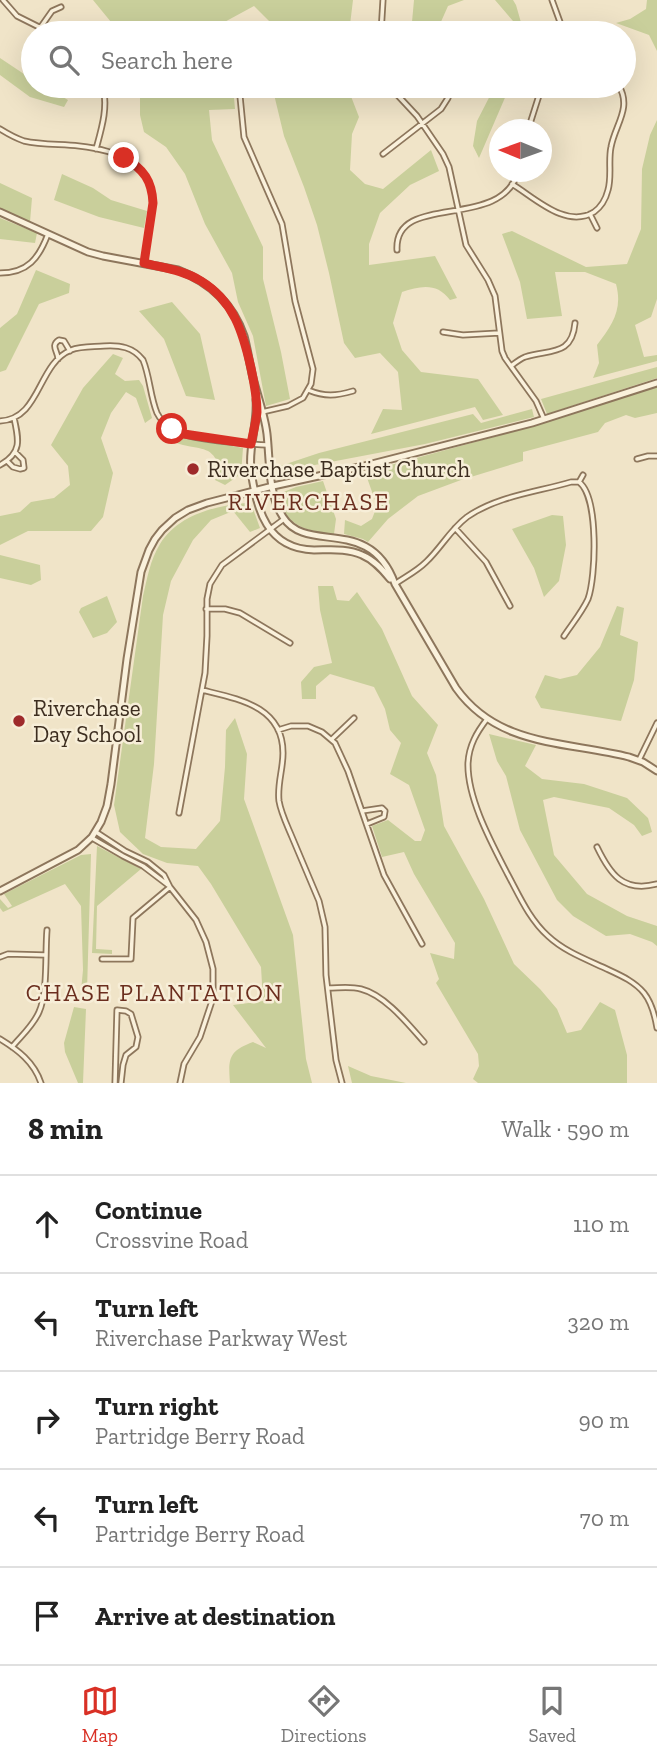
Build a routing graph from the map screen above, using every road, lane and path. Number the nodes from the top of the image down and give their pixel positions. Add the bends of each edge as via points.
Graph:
1 (3, 0) edge
2 (383, 0) edge
3 (552, 0) edge
4 (61, 7) dead end
5 (26, 21) edge
6 (45, 21) edge
7 (382, 21) edge
8 (558, 21) edge
9 (105, 98) edge
10 (240, 98) edge
11 (400, 98) edge
12 (448, 98) edge
13 (537, 98) edge
14 (623, 98) edge
15 (531, 119) edge
16 (422, 124) junction
17 (0, 129) edge
18 (96, 149) junction
19 (383, 154) dead end
20 (512, 184) joint
21 (458, 209) junction
22 (0, 212) edge
23 (590, 214) junction
24 (597, 228) dead end
25 (48, 234) junction
26 (397, 250) dead end
27 (144, 263) junction
28 (0, 273) edge
29 (575, 323) dead end
30 (443, 332) dead end
31 (499, 333) junction
32 (70, 351) junction
33 (58, 359) junction
34 (511, 366) junction
35 (657, 383) edge
36 (308, 390) junction
37 (353, 391) dead end
38 (260, 412) junction
39 (15, 418) junction
40 (544, 419) junction
41 (0, 421) edge
42 (251, 444) junction
43 (268, 445) junction
44 (15, 452) junction
45 (657, 456) edge
46 (637, 459) dead end
47 (7, 461) junction
48 (0, 465) edge
49 (583, 475) dead end
50 (579, 482) junction
51 (273, 486) junction
52 (254, 491) junction
53 (284, 519) junction
54 (455, 528) junction
55 (270, 529) junction
56 (395, 584) junction
57 (510, 606) dead end
58 (206, 608) junction
59 (564, 636) dead end
60 (290, 643) dead end
61 (202, 690) junction
62 (354, 718) dead end
63 (487, 719) junction
64 (657, 723) edge
65 (278, 730) junction
66 (332, 739) junction
67 (639, 760) junction
68 (657, 771) edge
69 (362, 811) junction
70 (179, 813) dead end
71 (366, 824) junction
72 (94, 835) junction
73 (597, 846) dead end
74 (657, 884) edge
75 (170, 887) junction
76 (0, 891) edge
77 (47, 930) dead end
78 (422, 944) dead end
79 (45, 955) junction
80 (0, 957) edge
81 (102, 960) dead end
82 (328, 988) junction
83 (657, 1028) edge
84 (0, 1039) edge
85 (424, 1042) dead end
86 (12, 1047) junction
87 (41, 1083) edge
88 (115, 1083) edge
89 (121, 1083) edge
90 (180, 1083) edge
91 (342, 1083) edge

1 - 5 street
2 - 7 street
3 - 8 street
4 - 6 street
9 - 18 street
10 - 36 street via 244,137 284,230 295,301 313,369
11 - 16 street
12 - 16 street
13 - 15 street
14 - 23 street via 611,148 608,189 600,207
16 - 19 street
16 - 21 street via 449,167
17 - 18 street via 29,142
18 - 27 street via 136,164 149,181 153,203
20 - 21 street via 495,200
20 - 23 street via 558,213
21 - 26 street via 409,223 398,236
21 - 31 street via 466,245 493,290
22 - 25 street
23 - 24 street
25 - 27 street via 96,254
25 - 28 street via 33,261 16,272
27 - 38 street via 189,274 225,301 243,333
29 - 34 street via 566,346
30 - 31 street
31 - 34 street
32 - 33 street
32 - 33 street via 59,340 54,347
32 - 42 street via 115,345 129,348 144,363 164,423 184,434
33 - 39 street via 27,409
34 - 40 street
35 - 40 street
36 - 37 street via 332,396
36 - 38 street via 294,404
38 - 42 street
38 - 43 street
39 - 41 street
39 - 44 street
40 - 51 street
42 - 43 street
42 - 52 street
43 - 51 street
44 - 47 street
44 - 47 street via 24,468
45 - 46 street
47 - 48 street
49 - 50 street
50 - 54 street via 499,501
50 - 59 street via 594,523 593,573 587,599
51 - 52 street
51 - 53 street
52 - 55 street
52 - 72 street via 181,514 159,533 149,550 139,580 109,795
53 - 55 street
53 - 56 street via 303,533 366,546 381,559
54 - 56 street via 427,561
54 - 57 street via 486,562
55 - 56 street via 279,540 297,548 363,555
55 - 58 street via 222,565 210,584
56 - 63 street via 456,688
58 - 60 street via 240,613
58 - 61 street
61 - 65 street via 256,706
61 - 70 street
62 - 66 street
63 - 67 street via 523,736
63 - 83 street via 470,748 470,780 482,824 525,907 559,945 635,984 651,1004
64 - 67 street
65 - 66 street via 308,726
65 - 82 street via 283,754 279,803 321,910
66 - 69 street
67 - 68 street
69 - 71 street
69 - 71 street via 385,811 384,817
71 - 78 street via 389,885
72 - 75 street
72 - 76 street via 70,856
73 - 74 street via 620,881 640,887
75 - 81 street via 133,918 131,959
75 - 90 street via 202,933 213,969 213,998
77 - 79 street
79 - 80 street
79 - 86 street via 38,1014
82 - 85 street via 349,987 374,994
82 - 91 street
84 - 86 street
86 - 87 street via 31,1064
88 - 89 street via 117,1010 131,1014 138,1037 136,1047 126,1055

